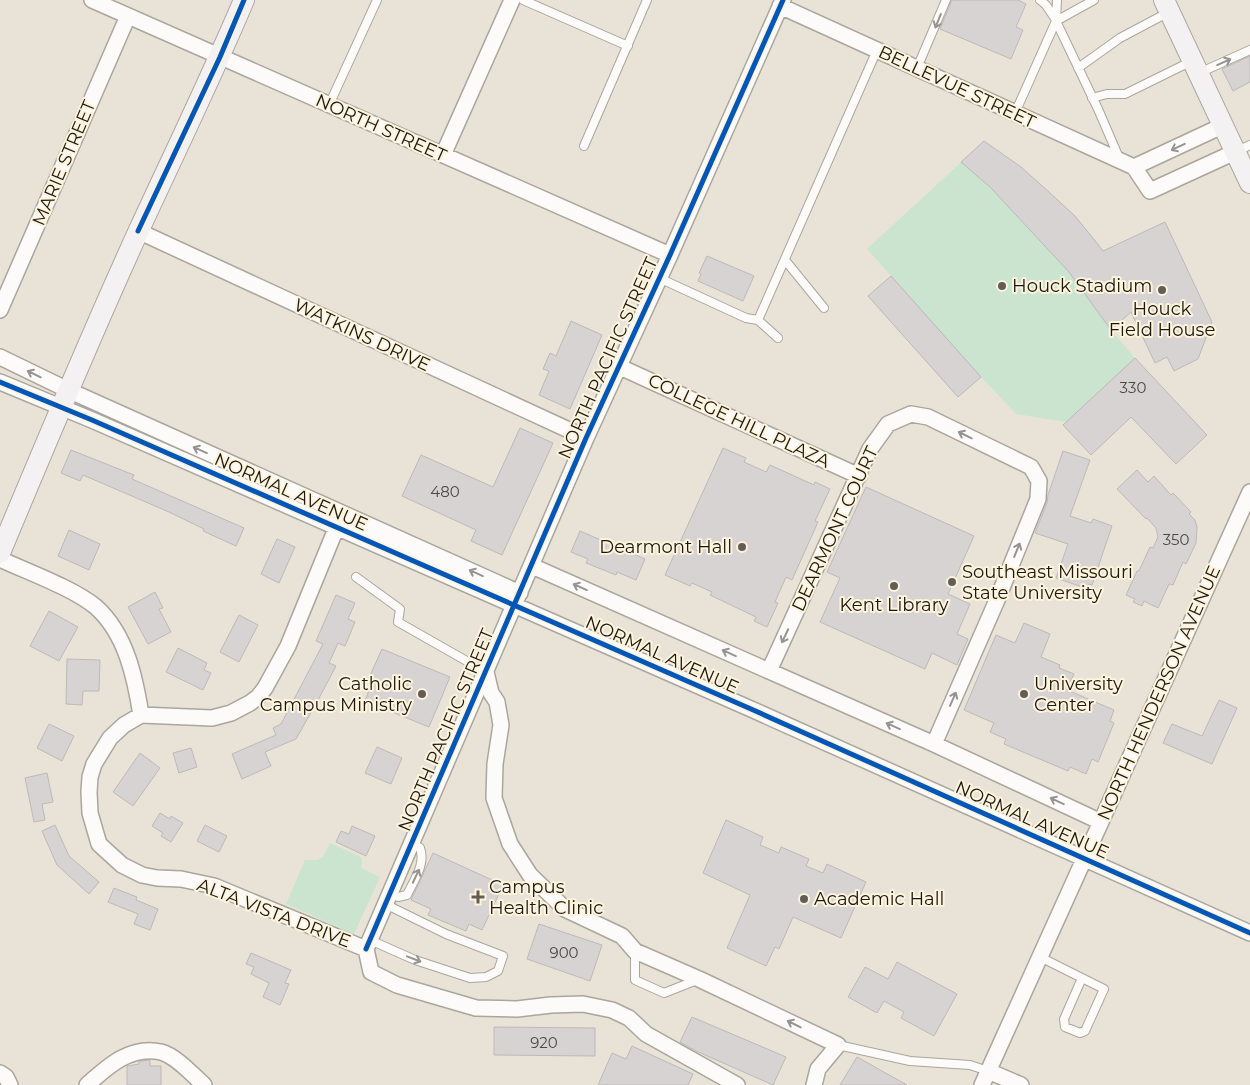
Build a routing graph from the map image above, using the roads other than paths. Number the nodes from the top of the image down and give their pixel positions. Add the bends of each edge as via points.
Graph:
1 (92, 0) edge
2 (244, 0) edge
3 (377, 0) edge
4 (512, 0) edge
5 (523, 0) edge
6 (647, 0) edge
7 (946, 0) edge
8 (1040, 0) edge
9 (1057, 0) edge
10 (1094, 0) edge
11 (108, 3) edge
12 (781, 3) edge
13 (1166, 6) edge
14 (128, 16) junction
15 (1056, 21) junction
16 (628, 46) junction
17 (877, 50) junction
18 (1250, 50) edge
19 (220, 57) junction
20 (1195, 67) junction
21 (917, 68) junction
22 (1078, 68) junction
23 (1092, 98) junction
24 (329, 105) junction
25 (1015, 113) junction
26 (1222, 126) junction
27 (584, 146) dead end
28 (1243, 149) edge
29 (443, 155) junction
30 (1127, 164) junction
31 (1250, 183) edge
32 (138, 231) junction
33 (670, 255) junction
34 (785, 260) junction
35 (660, 278) junction
36 (824, 308) dead end
37 (0, 310) edge
38 (758, 320) junction
39 (778, 338) dead end
40 (0, 357) edge
41 (620, 366) junction
42 (0, 382) edge
43 (64, 399) junction
44 (586, 438) junction
45 (859, 476) junction
46 (1250, 492) edge
47 (339, 520) junction
48 (0, 553) edge
49 (0, 559) edge
50 (532, 566) junction
51 (356, 577) dead end
52 (518, 599) junction
53 (769, 671) junction
54 (486, 672) junction
55 (142, 714) junction
56 (934, 744) junction
57 (1101, 822) junction
58 (1084, 858) junction
59 (387, 899) junction
60 (1250, 933) edge
61 (368, 945) junction
62 (635, 951) junction
63 (1040, 957) junction
64 (1082, 978) junction
65 (699, 979) junction
66 (838, 1045) junction
67 (988, 1071) junction
68 (0, 1073) edge
69 (10, 1085) edge
70 (87, 1085) edge
71 (204, 1085) edge
72 (737, 1085) edge
73 (814, 1085) edge
74 (982, 1085) edge
75 (1020, 1085) edge

1 - 11 street, NORTH STREET
2 - 19 main road
3 - 24 lane
4 - 29 street
5 - 16 lane
6 - 16 lane
7 -> 21 lane
8 - 15 lane
9 - 15 lane
10 - 15 lane
11 - 14 street, NORTH STREET
12 - 17 street, BELLEVUE STREET
12 - 33 street, NORTH PACIFIC STREET
13 - 20 main road
13 - 22 lane
14 - 19 street, NORTH STREET
14 - 37 street, MARIE STREET
15 - 22 lane
15 - 25 lane
16 - 27 lane
17 - 21 street, BELLEVUE STREET
17 - 34 lane
20 -> 18 lane
19 - 24 street, NORTH STREET
19 - 32 main road
20 - 23 lane via 1125,94
20 - 26 main road
21 - 25 street, BELLEVUE STREET
22 - 23 lane
23 - 30 lane
24 - 29 street, NORTH STREET
25 - 30 street, BELLEVUE STREET
26 - 28 main road
26 -> 30 street
28 - 30 street via 1150,191
28 - 31 main road
29 - 33 street, NORTH STREET
32 - 43 main road
32 - 44 street, WATKINS DRIVE
33 - 35 street, NORTH PACIFIC STREET
34 - 36 lane
34 - 38 lane
35 - 38 lane via 746,318
35 - 41 street, NORTH PACIFIC STREET
38 - 39 lane
43 -> 40 street
41 - 44 street, NORTH PACIFIC STREET
41 - 45 street, COLLEGE HILL PLAZA
42 - 43 street
43 - 47 street, NORMAL AVENUE
43 - 48 main road
44 - 50 street, NORTH PACIFIC STREET
45 -> 53 street, DEARMONT COURT
56 -> 45 street, DEARMONT COURT via 1038,499 1040,481 1031,467 928,417 911,414 888,424 870,449
46 - 57 street, NORTH HENDERSON AVENUE
47 - 52 street, NORMAL AVENUE
47 - 55 street via 288,646 258,697 231,713 212,718
49 - 55 street via 77,594 105,616 127,655
50 - 52 street, NORTH PACIFIC STREET
53 -> 50 street, NORMAL AVENUE
51 - 54 lane via 400,609 398,622
52 - 54 street, NORTH PACIFIC STREET
52 - 58 street, NORMAL AVENUE
56 -> 53 street, NORMAL AVENUE
54 - 59 street, NORTH PACIFIC STREET
54 - 62 street via 497,702 501,726 494,764 494,798 510,844 530,875 565,909 622,936
55 - 61 street, ALTA VISTA DRIVE via 110,738 90,777 93,826 100,844 110,855 142,875 214,886
57 -> 56 street, NORMAL AVENUE
57 - 58 street, NORTH HENDERSON AVENUE
58 - 60 street, NORMAL AVENUE
58 - 63 street, NORTH HENDERSON AVENUE
59 - 61 street, NORTH PACIFIC STREET
61 -> 59 lane via 470,978 486,977 498,971 503,956 446,934
61 - 72 street via 371,972 397,985 476,1008 517,1009 583,1004 612,1010 630,1018 646,1034
62 - 65 street
62 - 65 lane via 635,980 664,993
63 - 64 lane
63 - 67 street, NORTH HENDERSON AVENUE
64 - 64 lane via 1104,989 1085,1031 1080,1034 1065,1027 1064,1020
66 -> 65 street
66 - 67 lane via 910,1062 970,1065
66 - 73 street via 818,1069
67 - 74 street, NORTH HENDERSON AVENUE
67 - 75 street
68 - 69 street
70 - 71 street via 105,1068 136,1051 162,1052 182,1064

